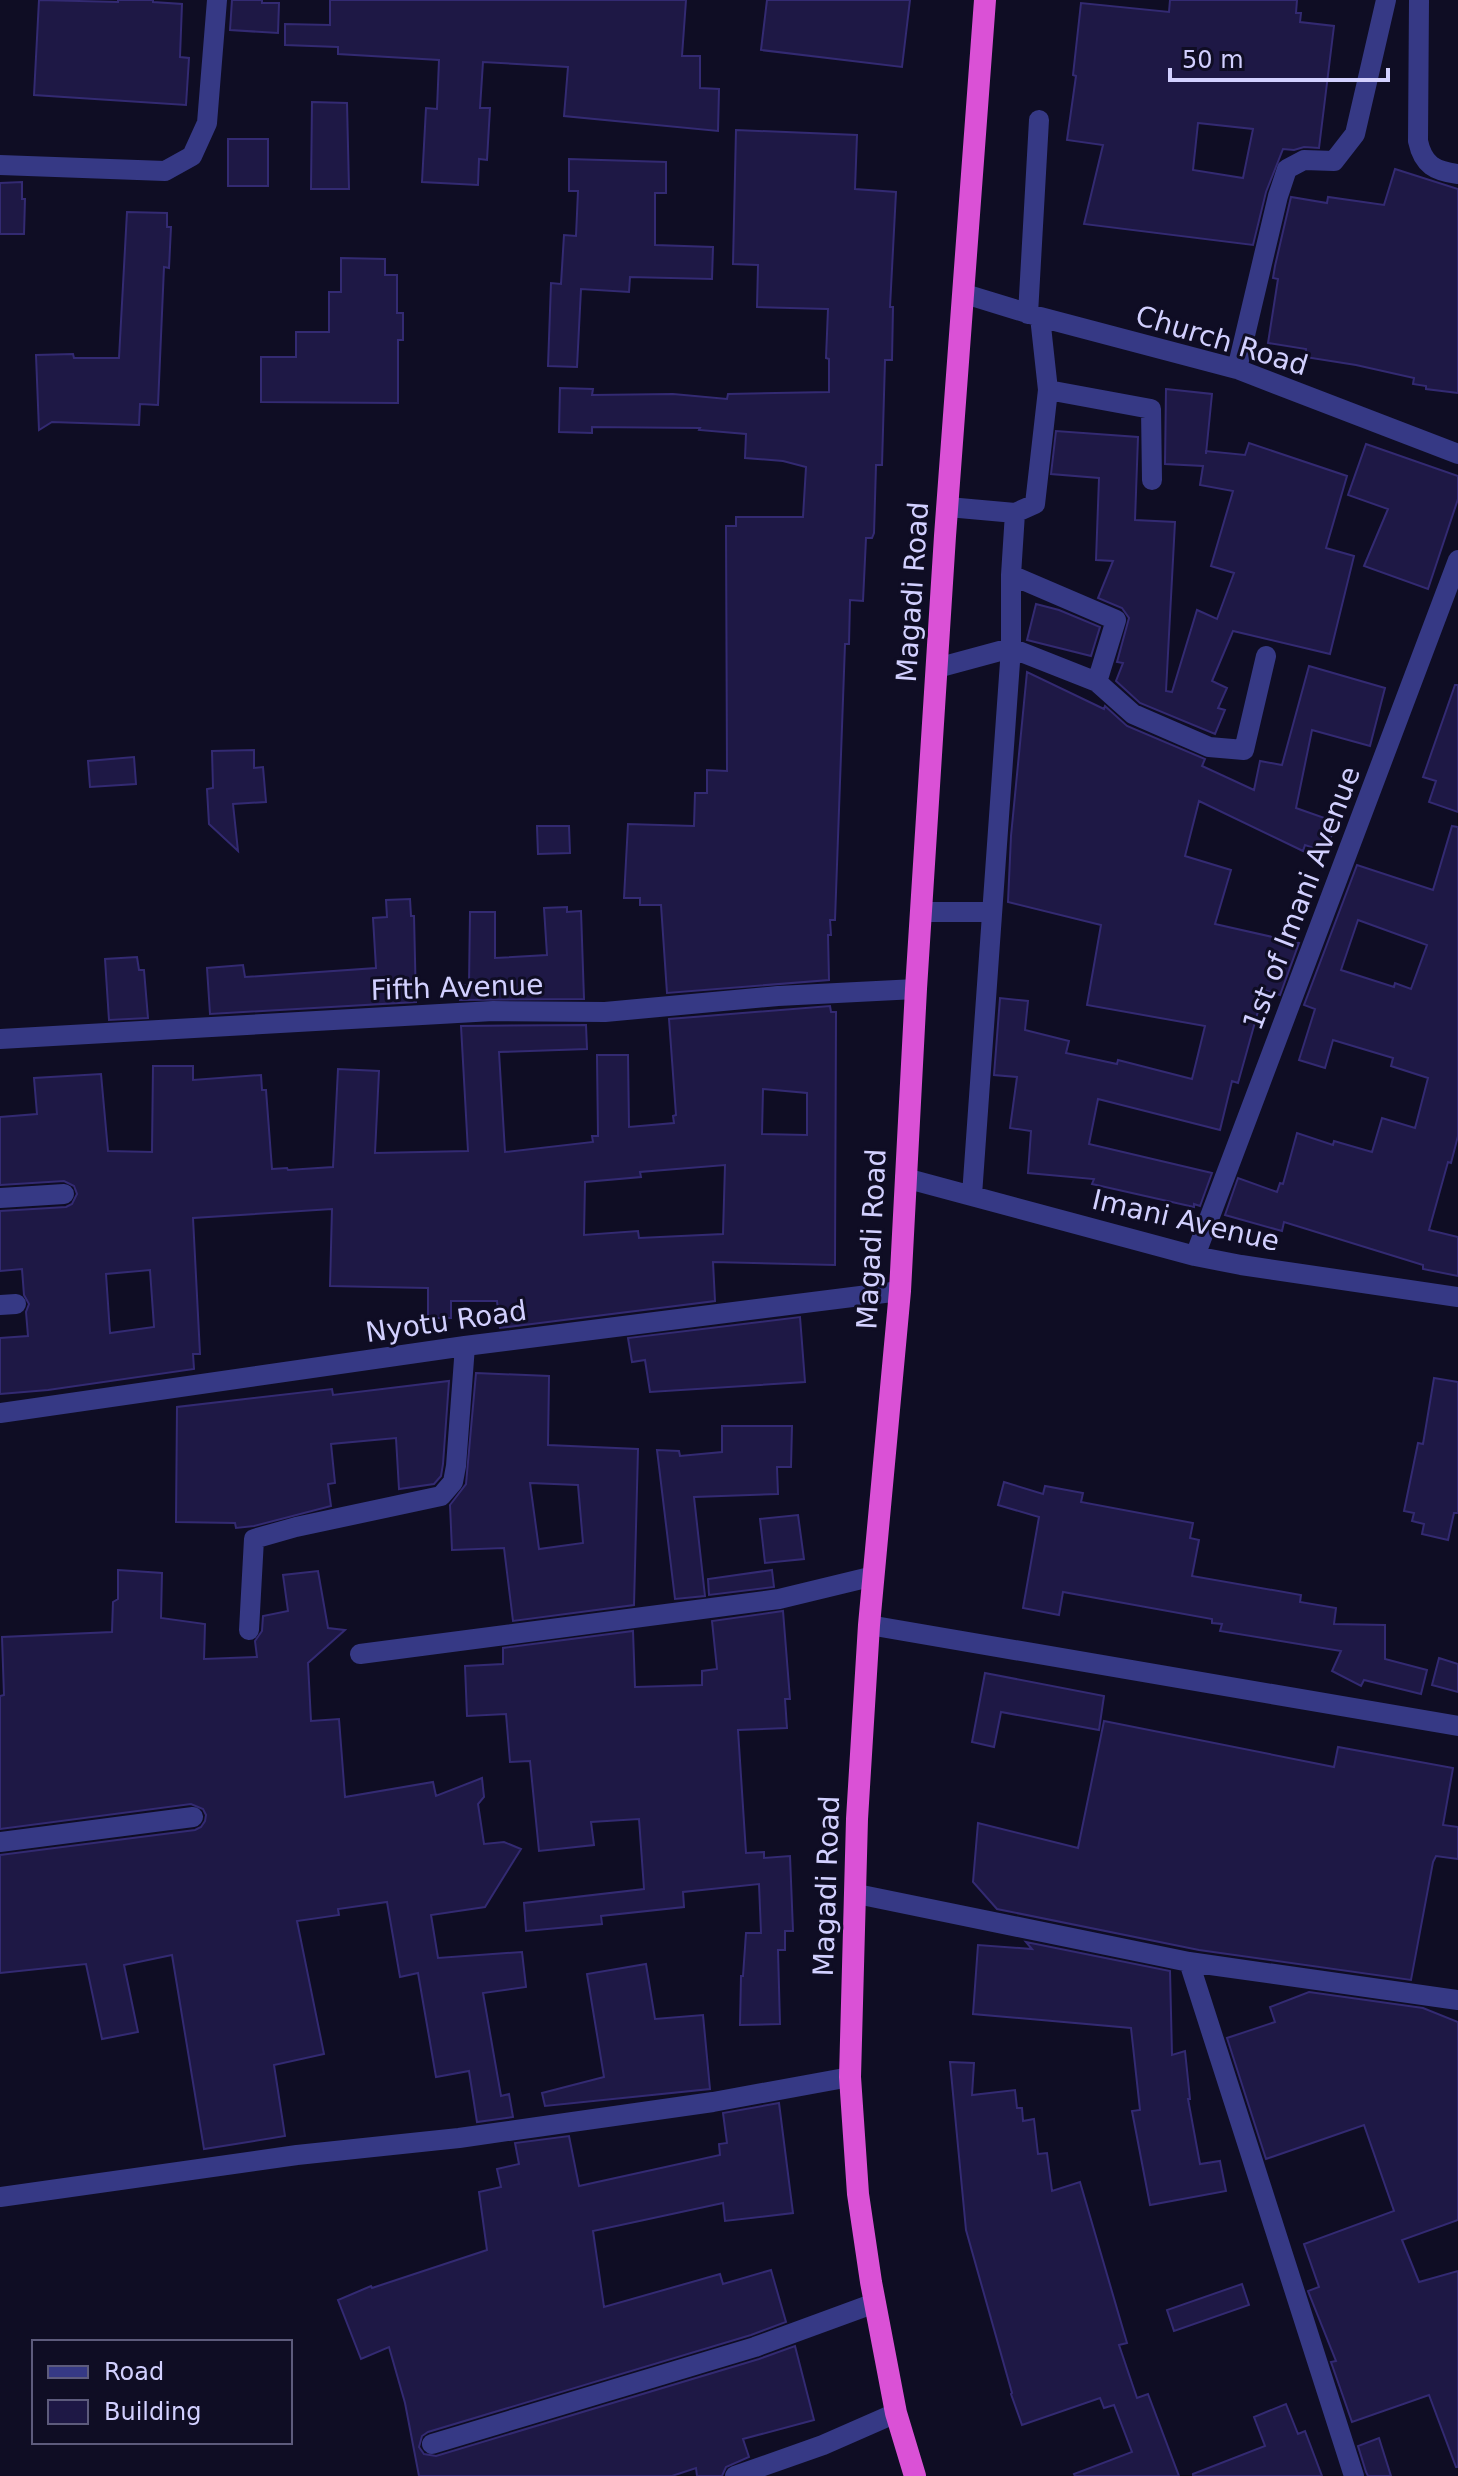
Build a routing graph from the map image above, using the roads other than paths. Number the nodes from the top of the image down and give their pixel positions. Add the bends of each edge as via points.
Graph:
1 (217, 0) edge
2 (985, 0) edge
3 (1386, 0) edge
4 (1419, 0) edge
5 (1039, 120) dead end
6 (0, 165) edge
7 (1458, 174) edge
8 (965, 294) junction
9 (1034, 315) junction
10 (1237, 369) junction
11 (1048, 390) junction
12 (1458, 454) edge
13 (1152, 480) dead end
14 (948, 507) junction
15 (1015, 513) junction
16 (1458, 560) edge
17 (1011, 575) junction
18 (1011, 648) junction
19 (1266, 656) dead end
20 (937, 668) junction
21 (1097, 682) junction
22 (921, 912) junction
23 (992, 912) junction
24 (916, 989) junction
25 (0, 1039) edge
26 (905, 1178) junction
27 (64, 1194) dead end
28 (972, 1195) junction
29 (0, 1198) edge
30 (1195, 1256) junction
31 (900, 1291) junction
32 (1458, 1297) edge
33 (465, 1346) junction
34 (0, 1413) edge
35 (874, 1576) junction
36 (869, 1625) junction
37 (249, 1630) dead end
38 (360, 1654) dead end
39 (1458, 1726) edge
40 (193, 1817) dead end
41 (0, 1842) edge
42 (857, 1894) junction
43 (1189, 1962) junction
44 (1458, 2000) edge
45 (850, 2077) junction
46 (0, 2197) edge
47 (875, 2303) junction
48 (896, 2413) junction
49 (432, 2444) dead end
50 (735, 2476) edge
51 (915, 2476) edge
52 (1354, 2476) edge

1 - 6 street via 207,123 192,156 165,171
2 - 8 highway, Magadi Road
3 - 10 street via 1355,134 1334,161 1304,160 1287,169
4 - 7 street via 1421,156 1446,173
5 - 9 street
8 - 9 street, Church Road
8 - 14 highway, Magadi Road
9 - 10 street, Church Road
9 - 11 street
10 - 12 street, Church Road
11 - 13 street via 1151,409
11 - 15 street via 1035,504
14 - 15 street
14 - 20 highway, Magadi Road
15 - 17 street
16 - 30 street, 1st of Imani Avenue
17 - 18 street
17 - 21 street via 1116,620
18 - 20 street
18 - 21 street
18 - 23 street
19 - 21 street via 1244,750 1209,747 1133,714
20 - 22 highway, Magadi Road
22 - 23 street
22 - 24 highway, Magadi Road
23 - 28 street
24 - 25 street, Fifth Avenue via 605,1012 493,1011
24 - 26 highway, Magadi Road
26 - 28 street, Imani Avenue
26 - 31 highway, Magadi Road
27 - 29 street
28 - 30 street, Imani Avenue
30 - 32 street, Imani Avenue
31 - 33 street, Nyotu Road
31 - 35 highway, Magadi Road
33 - 34 street, Nyotu Road
33 - 37 street via 453,1482 441,1496 254,1539
35 - 36 highway, Magadi Road
35 - 38 street via 779,1599
36 - 39 street
36 - 42 highway, Magadi Road
40 - 41 street
42 - 43 street
42 - 45 highway, Magadi Road
43 - 44 street
43 - 52 street
45 - 46 street via 459,2138
45 - 47 highway, Magadi Road via 858,2194
47 - 48 highway, Magadi Road
47 - 49 street via 755,2347
48 - 50 street
48 - 51 highway, Magadi Road

